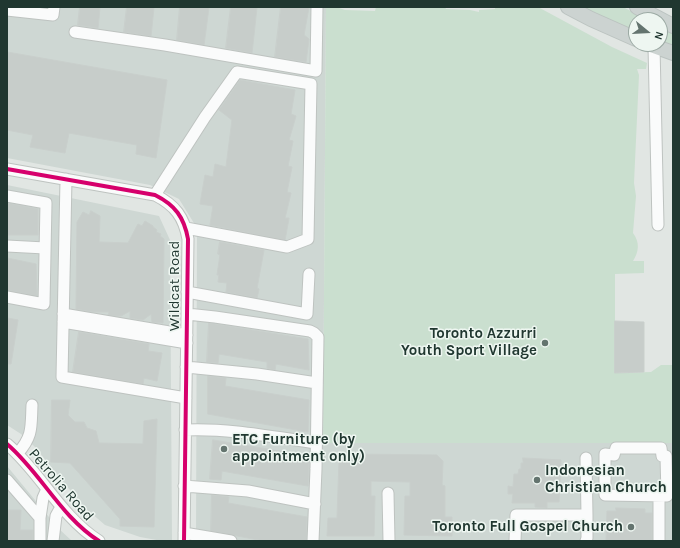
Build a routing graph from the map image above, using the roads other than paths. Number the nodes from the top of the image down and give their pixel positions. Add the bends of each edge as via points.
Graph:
1 (54, 7) edge
2 (317, 7) edge
3 (568, 7) edge
4 (637, 7) edge
5 (7, 10) edge
6 (673, 26) edge
7 (75, 32) dead end
8 (628, 35) edge
9 (651, 52) edge
10 (7, 169) edge
11 (66, 179) junction
12 (155, 195) junction
13 (7, 196) edge
14 (658, 225) dead end
15 (186, 228) junction
16 (7, 246) edge
17 (45, 248) junction
18 (309, 274) dead end
19 (187, 292) junction
20 (7, 297) edge
21 (187, 314) junction
22 (63, 318) junction
23 (187, 339) junction
24 (186, 367) junction
25 (317, 383) junction
26 (186, 398) junction
27 (32, 405) dead end
28 (185, 430) junction
29 (316, 443) junction
30 (7, 444) edge
31 (18, 453) junction
32 (586, 458) dead end
33 (7, 480) edge
34 (184, 486) junction
35 (47, 489) junction
36 (388, 493) dead end
37 (659, 495) junction
38 (315, 504) junction
39 (61, 507) junction
40 (587, 515) junction
41 (40, 518) junction
42 (184, 537) edge
43 (40, 541) edge
44 (54, 541) edge
45 (99, 541) edge
46 (231, 541) edge
47 (313, 541) edge
48 (389, 541) edge
49 (515, 541) edge
50 (586, 541) edge
51 (659, 541) edge

1 - 5 street via 53,15
2 - 7 street via 316,71
3 - 8 main road
4 - 6 main road
9 - 14 street
10 - 11 street, Wildcat Road
11 - 12 street, Wildcat Road
11 - 22 street
12 - 15 street, Wildcat Road via 174,208
12 - 15 street via 237,72 311,84 308,239 287,247
13 - 17 street via 46,203
15 - 19 street, Wildcat Road
16 - 17 street
17 - 20 street via 44,304
18 - 19 street via 307,314
19 - 21 street, Wildcat Road
21 - 23 street, Wildcat Road
21 - 25 street via 314,333 318,337
22 - 23 street
22 - 26 street via 62,378
23 - 24 street, Wildcat Road
24 - 25 street
24 - 26 street, Wildcat Road
25 - 29 street
26 - 28 street, Wildcat Road
27 - 31 street via 29,438
28 - 29 street via 230,431
28 - 34 street, Wildcat Road
29 - 38 street
30 - 31 street, Petrolia Road
31 - 35 street, Petrolia Road
32 - 40 street
33 - 41 street
34 - 38 street via 248,491
34 - 42 street, Wildcat Road
35 - 39 street, Petrolia Road
35 - 41 street
36 - 48 street
37 - 37 street via 605,495 605,454 614,455 616,448 660,448 662,456 666,456 667,496
37 - 51 street
38 - 47 street
39 - 44 street via 56,516
39 - 45 street, Petrolia Road via 79,526
40 - 49 street via 516,515
40 - 50 street
41 - 43 street
42 - 46 street

